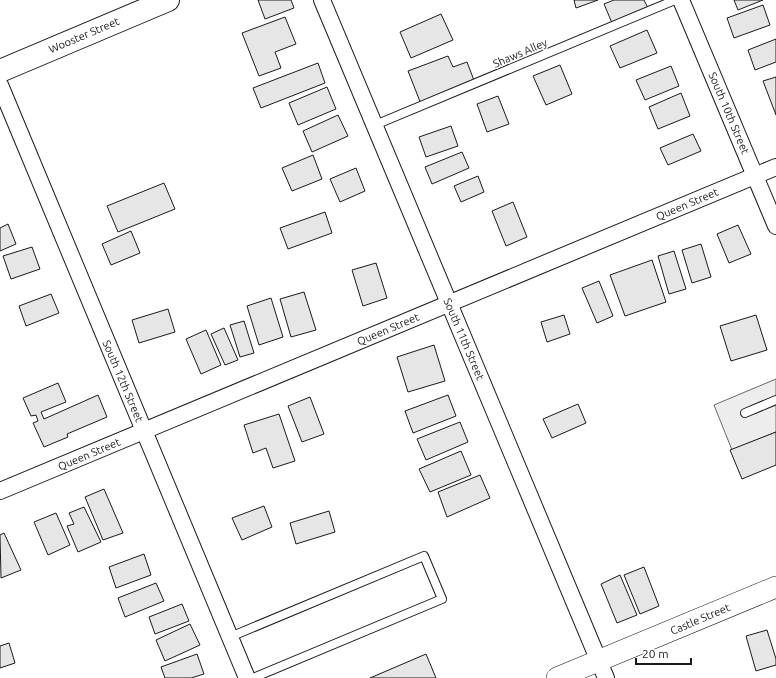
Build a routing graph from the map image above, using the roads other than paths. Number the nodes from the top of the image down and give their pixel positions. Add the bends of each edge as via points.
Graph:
1 (168, 0) edge
2 (322, 0) edge
3 (675, 0) edge
4 (681, 0) edge
5 (0, 71) edge
6 (0, 85) edge
7 (375, 125) junction
8 (776, 167) edge
9 (755, 176) junction
10 (776, 226) edge
11 (449, 304) junction
12 (776, 400) edge
13 (745, 413) dead end
14 (144, 431) junction
15 (0, 491) edge
16 (776, 587) edge
17 (230, 637) junction
18 (602, 669) edge
19 (247, 678) edge
20 (254, 678) edge
21 (557, 678) edge

1 - 5 main road, Wooster Street
2 - 7 street, South 11th Street
3 - 7 lane, Shaws Alley
4 - 9 street, South 10th Street
6 - 14 street, South 12th Street
7 - 11 street, South 11th Street
8 - 9 street, Queen Street
9 - 10 street, South 10th Street
9 - 11 street, Queen Street
11 - 14 street, Queen Street
11 - 18 street, South 11th Street
12 - 13 lane
14 - 15 street, Queen Street
14 - 17 street, South 12th Street
16 - 18 street, Castle Street
17 - 19 street, South 12th Street
17 - 20 lane via 424,556 442,599
18 - 21 street, Castle Street

